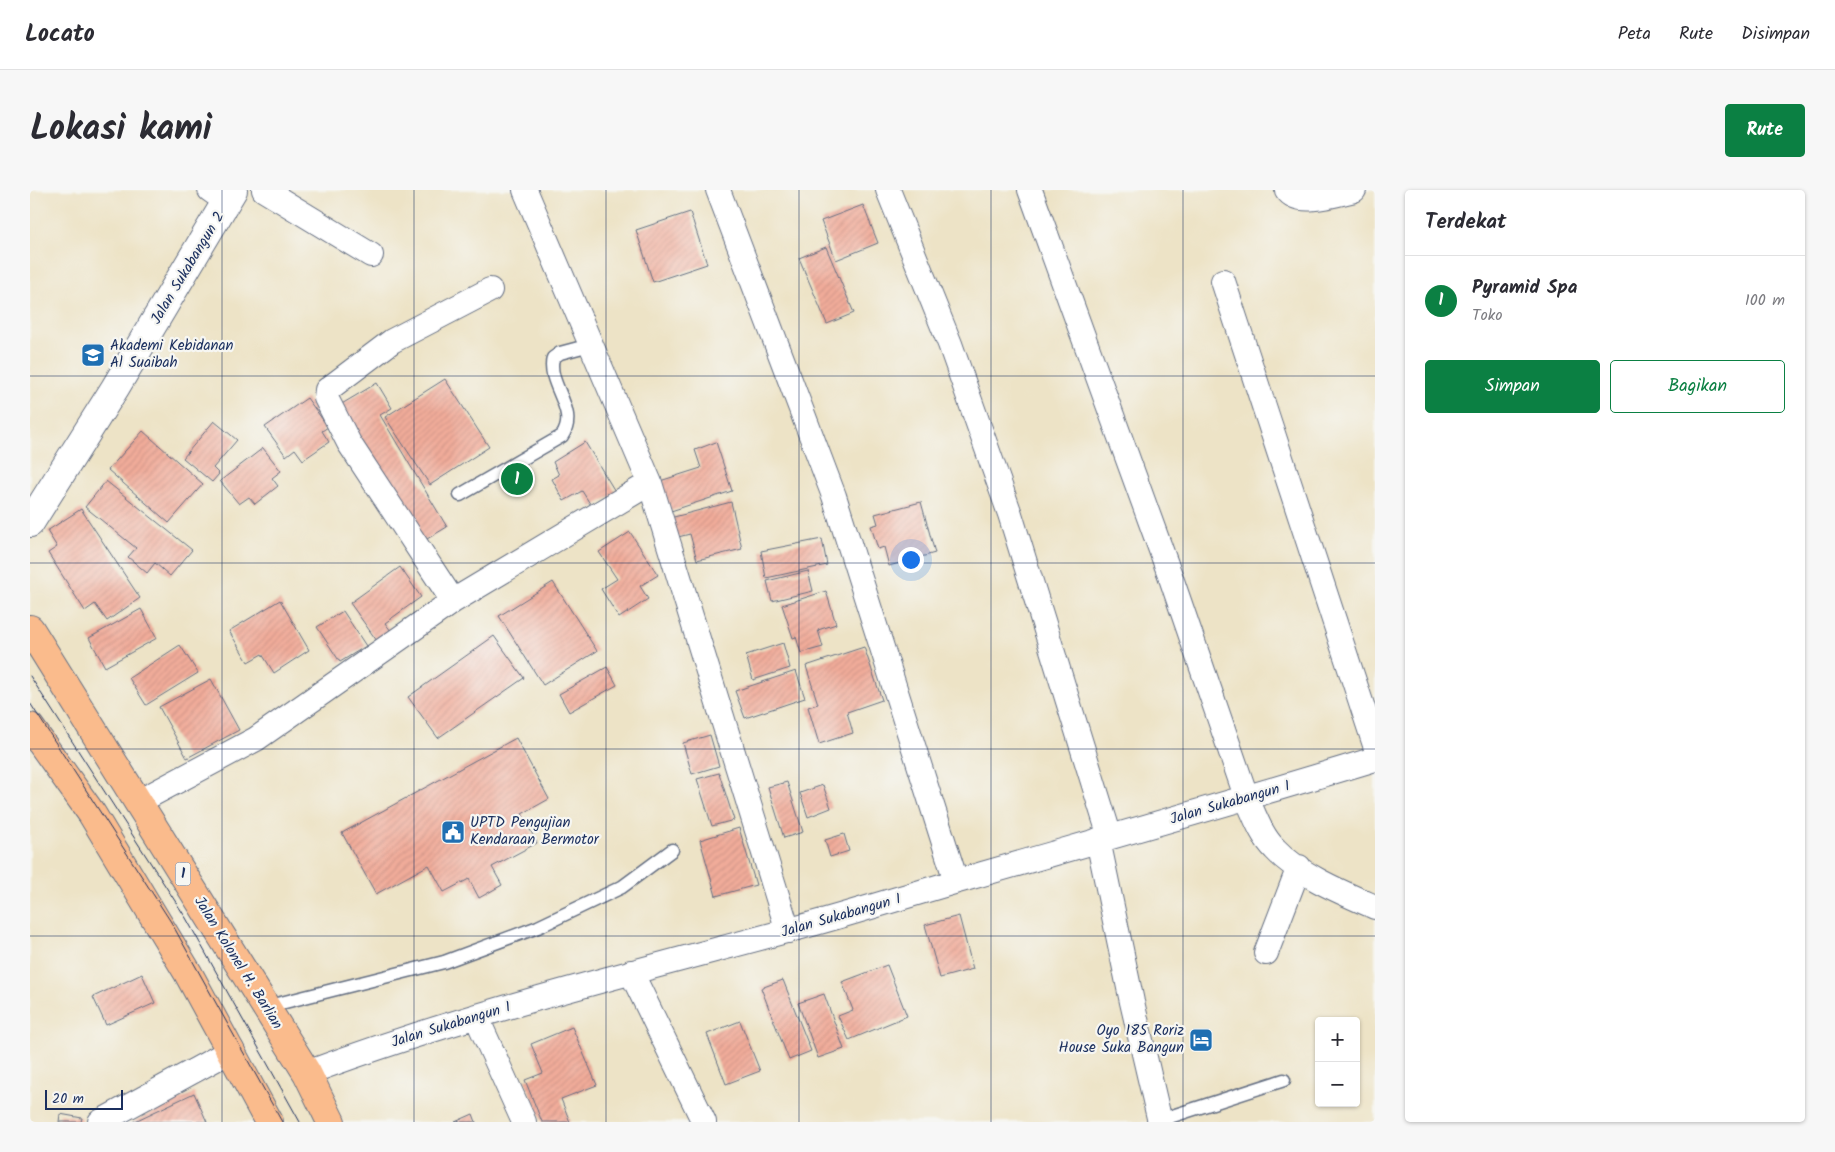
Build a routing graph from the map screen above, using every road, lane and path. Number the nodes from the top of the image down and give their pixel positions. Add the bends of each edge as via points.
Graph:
1 (264, 190) edge
2 (525, 190) edge
3 (718, 190) edge
4 (888, 190) edge
5 (1030, 190) edge
6 (1287, 190) edge
7 (1354, 190) edge
8 (223, 194) edge
9 (371, 255) dead end
10 (1222, 281) dead end
11 (490, 290) dead end
12 (590, 345) junction
13 (650, 483) junction
14 (460, 495) dead end
15 (30, 523) edge
16 (453, 602) junction
17 (30, 629) edge
18 (30, 727) edge
19 (1375, 745) edge
20 (1375, 759) edge
21 (1247, 798) junction
22 (138, 802) junction
23 (1104, 838) junction
24 (672, 850) dead end
25 (1299, 867) junction
26 (956, 881) junction
27 (1375, 907) edge
28 (788, 931) junction
29 (1266, 953) dead end
30 (631, 972) junction
31 (265, 1007) junction
32 (476, 1016) junction
33 (232, 1050) junction
34 (307, 1074) junction
35 (1284, 1080) dead end
36 (1157, 1121) edge
37 (100, 1122) edge
38 (269, 1122) edge
39 (332, 1122) edge
40 (524, 1122) edge
41 (704, 1122) edge

1 - 9 street
2 - 12 street
3 - 26 street via 834,496
4 - 23 street via 950,344 1010,514
5 - 21 street
6 - 7 street via 1297,199
8 - 15 street, Jalan Sukabangun 2 via 116,388
10 - 19 street
11 - 16 street via 392,341 326,390 326,398 349,443
12 - 13 street
12 - 14 lane via 553,358 552,368 568,416 568,426 562,436
13 - 16 street
13 - 28 street
16 - 22 street via 256,739
17 - 22 highway, Jalan Kolonel H. Barlian / 1
18 - 33 highway via 92,814
20 - 21 street, Jalan Sukabangun I
21 - 23 street, Jalan Sukabangun I
21 - 25 street via 1268,841
22 - 31 highway, Jalan Kolonel H. Barlian / 1
23 - 26 street, Jalan Sukabangun I
23 - 36 street via 1132,1002
24 - 31 lane via 622,887 538,927 444,962
25 - 27 street via 1338,891
25 - 29 street
26 - 28 street, Jalan Sukabangun I
28 - 30 street, Jalan Sukabangun I
30 - 32 street, Jalan Sukabangun I
30 - 41 street
31 - 34 highway, Jalan Kolonel H. Barlian / 1
32 - 34 street, Jalan Sukabangun I via 362,1052
32 - 40 street
33 - 37 street
33 - 38 highway
34 - 39 highway, Jalan Kolonel H. Barlian / 1
35 - 36 lane

